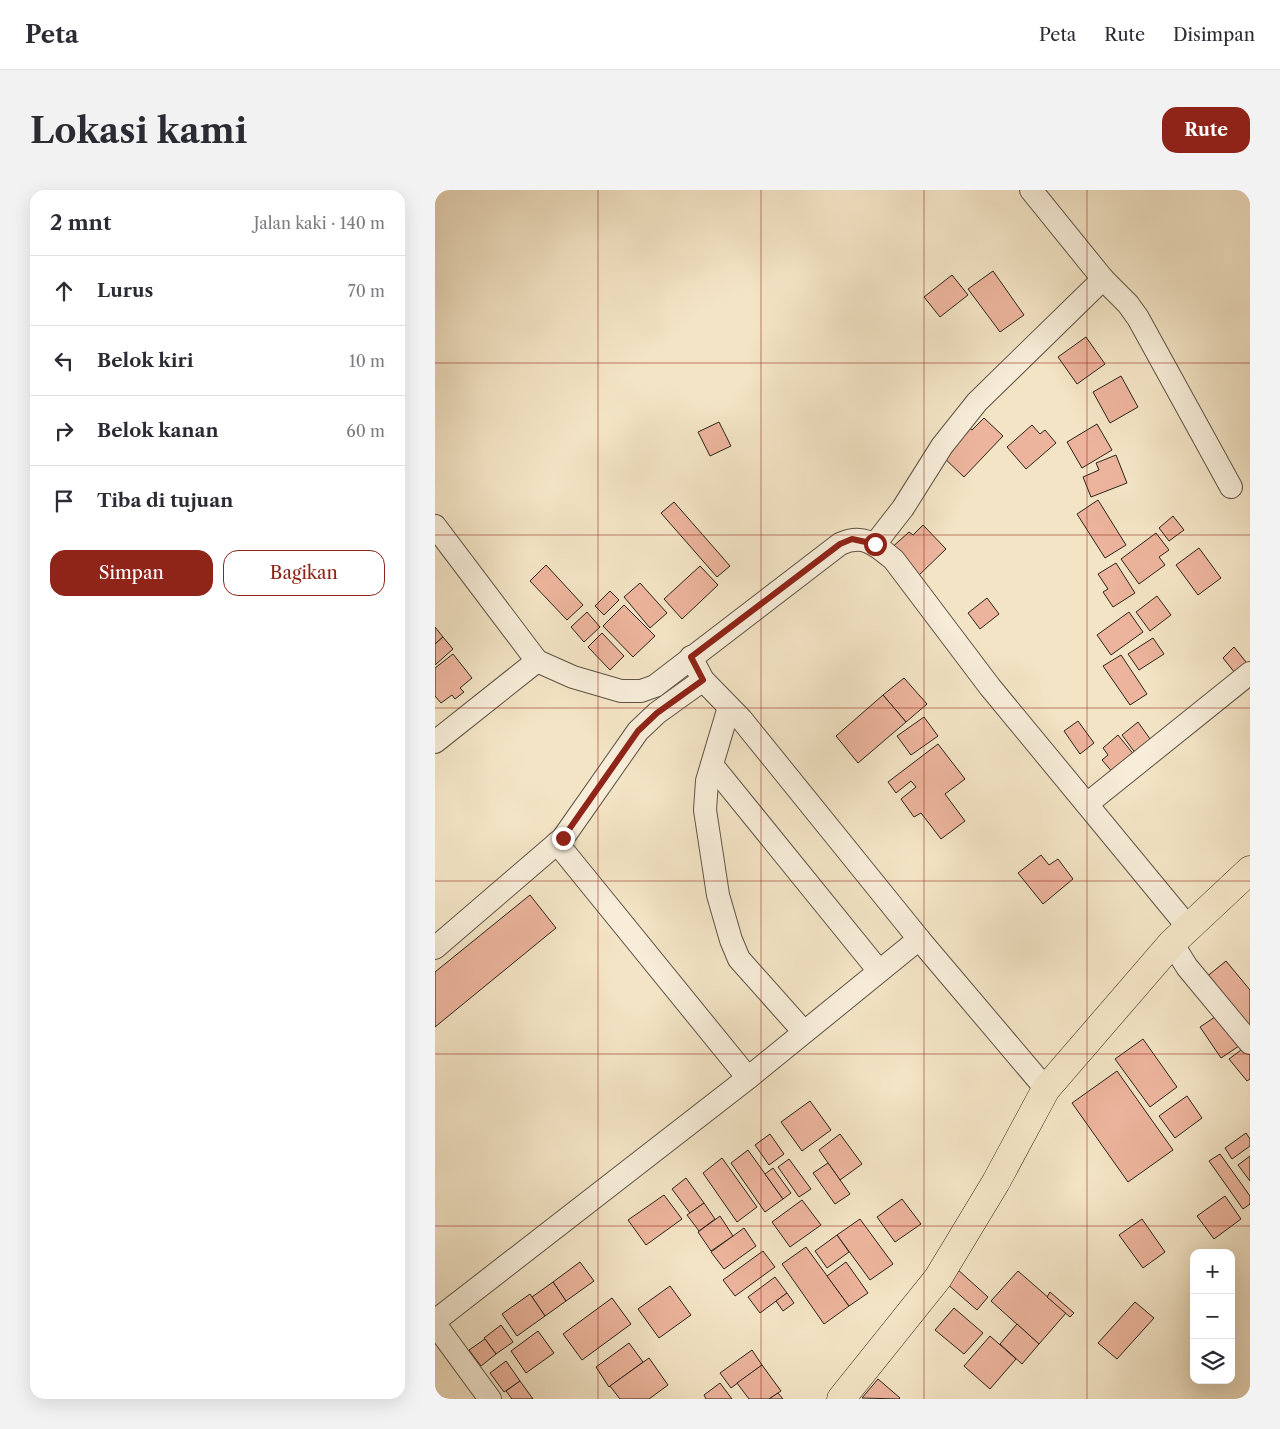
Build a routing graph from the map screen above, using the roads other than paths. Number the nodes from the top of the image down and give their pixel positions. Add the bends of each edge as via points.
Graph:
1 (1031, 190) edge
2 (1103, 278) junction
3 (1231, 487) dead end
4 (435, 526) edge
5 (875, 544) junction
6 (691, 657) junction
7 (537, 661) junction
8 (1250, 673) edge
9 (703, 680) junction
10 (729, 707) junction
11 (435, 742) edge
12 (712, 765) junction
13 (1087, 804) junction
14 (557, 843) junction
15 (1250, 870) edge
16 (1180, 935) junction
17 (919, 938) junction
18 (435, 948) edge
19 (879, 971) junction
20 (804, 1032) junction
21 (1250, 1043) edge
22 (748, 1078) junction
23 (1046, 1089) junction
24 (435, 1323) edge
25 (490, 1399) edge
26 (841, 1399) edge

1 - 2 street
2 - 3 street via 1138,318
2 - 5 street via 977,402 942,446 903,508
4 - 7 street
5 - 6 street via 852,539 840,544
5 - 13 street via 894,560 990,687
6 - 7 street via 655,686 641,691 621,691
6 - 9 street
7 - 11 street
8 - 13 street
9 - 10 street
9 - 14 street via 638,731
10 - 12 street
10 - 17 street
12 - 19 street
12 - 20 street via 705,810 718,895 731,940 739,959
13 - 16 street
14 - 18 street
14 - 22 street
15 - 16 main road
16 - 21 street via 1187,967
16 - 23 main road
17 - 19 street
17 - 23 street
19 - 20 street
20 - 22 street
22 - 24 street
23 - 26 main road via 996,1182 937,1278
24 - 25 street

